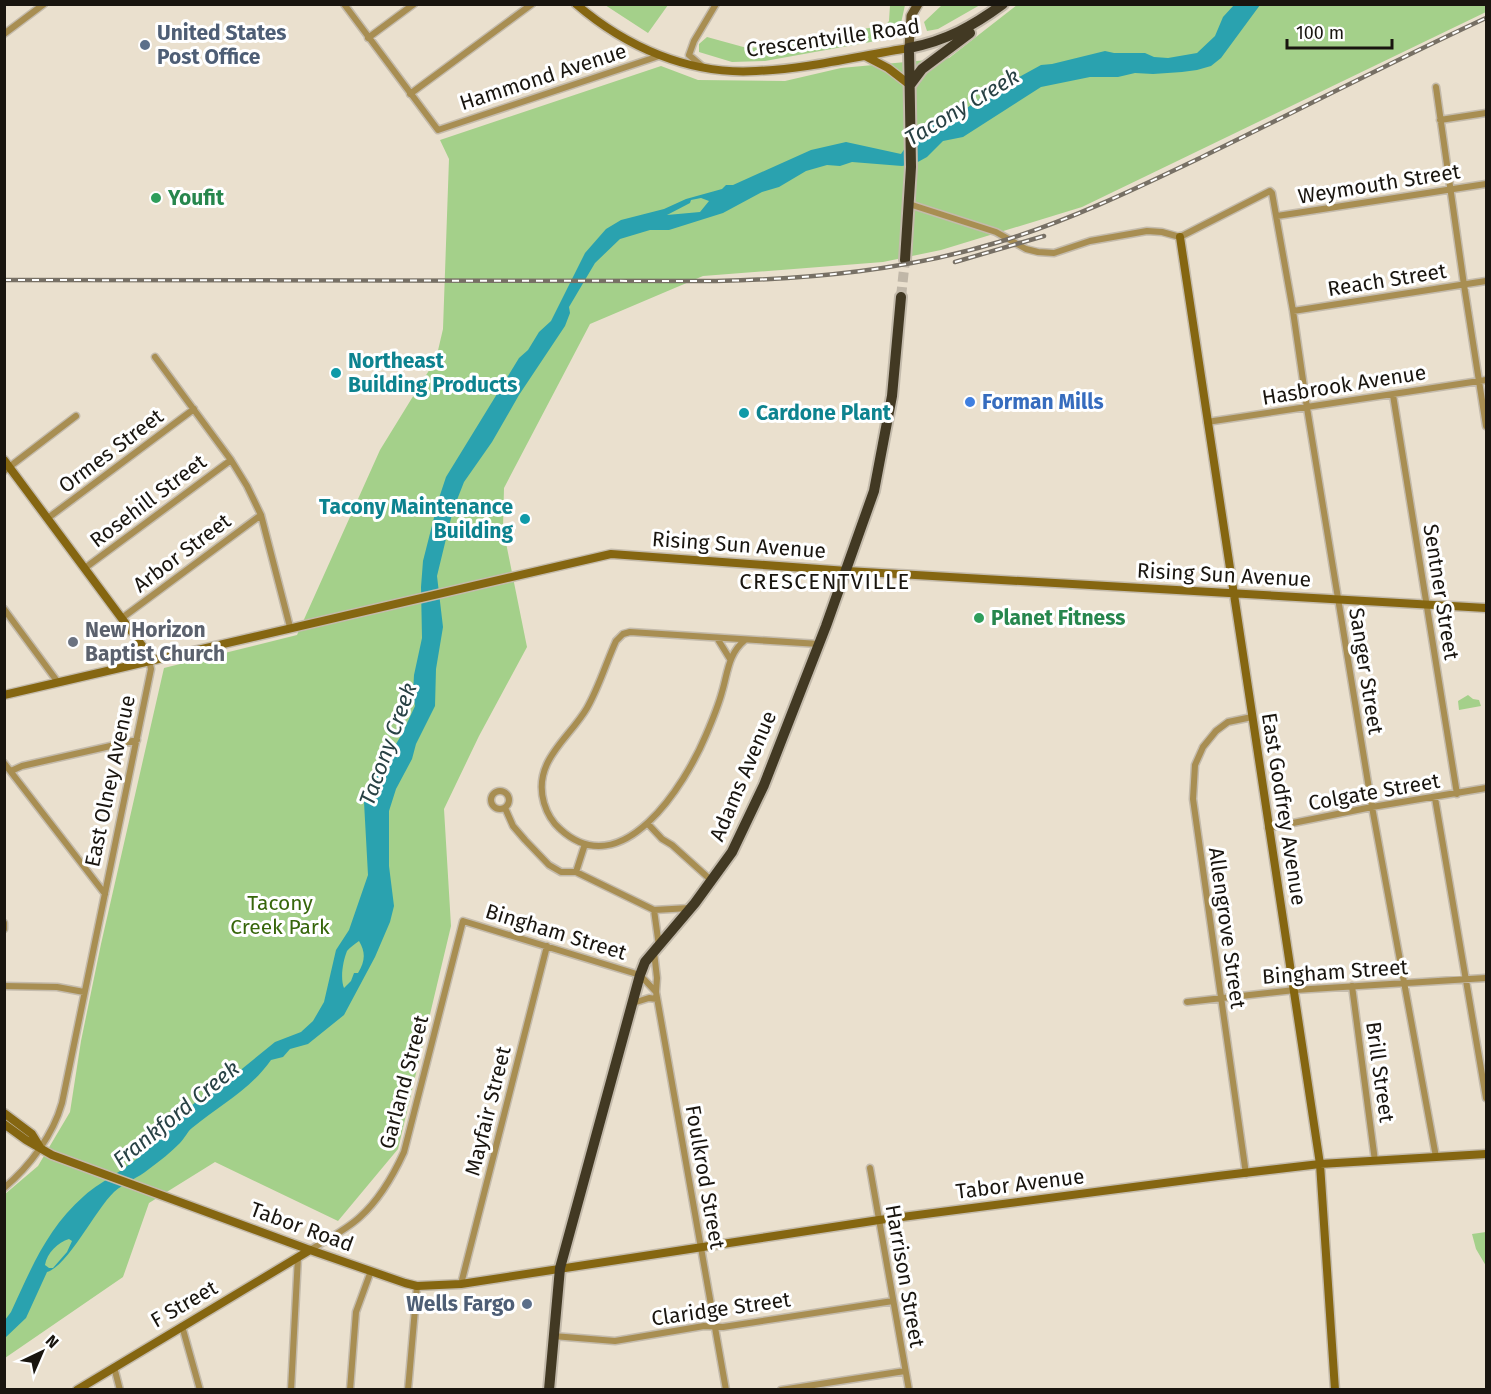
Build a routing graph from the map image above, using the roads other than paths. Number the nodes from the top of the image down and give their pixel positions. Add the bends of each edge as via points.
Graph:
1 (44, 4) edge
2 (344, 4) edge
3 (414, 4) edge
4 (532, 4) edge
5 (576, 4) edge
6 (716, 4) edge
7 (918, 4) edge
8 (1004, 4) edge
9 (4, 34) edge
10 (368, 38) junction
11 (909, 48) junction
12 (864, 55) junction
13 (660, 56) junction
14 (704, 67) junction
15 (910, 85) junction
16 (1436, 87) dead end
17 (410, 94) junction
18 (1486, 113) edge
19 (1440, 120) junction
20 (1486, 184) edge
21 (1450, 189) junction
22 (909, 204) junction
23 (1277, 216) junction
24 (1180, 237) junction
25 (905, 260) tunnel mouth
26 (1486, 282) edge
27 (1464, 285) junction
28 (901, 297) tunnel mouth
29 (1293, 311) junction
30 (155, 357) dead end
31 (1483, 380) edge
32 (1394, 395) junction
33 (1307, 408) junction
34 (194, 409) junction
35 (76, 416) dead end
36 (1207, 422) junction
37 (1486, 426) edge
38 (231, 459) junction
39 (6, 466) edge
40 (261, 515) junction
41 (48, 518) junction
42 (85, 568) junction
43 (847, 571) junction
44 (1234, 593) junction
45 (1338, 599) junction
46 (1426, 605) junction
47 (1486, 608) edge
48 (4, 609) edge
49 (122, 618) junction
50 (290, 627) junction
51 (717, 638) junction
52 (745, 640) junction
53 (819, 644) junction
54 (730, 659) junction
55 (149, 660) junction
56 (57, 681) junction
57 (4, 694) edge
58 (1252, 717) junction
59 (136, 740) junction
60 (4, 763) edge
61 (11, 771) junction
62 (1486, 788) edge
63 (1456, 794) junction
64 (1435, 798) junction
65 (1372, 807) junction
66 (505, 808) dead end
67 (648, 824) junction
68 (1268, 828) junction
69 (585, 844) junction
70 (576, 872) junction
71 (712, 881) junction
72 (105, 894) junction
73 (690, 908) junction
74 (654, 910) junction
75 (463, 921) joint
76 (4, 923) edge
77 (4, 929) edge
78 (547, 946) junction
79 (656, 949) junction
80 (640, 975) junction
81 (1486, 978) edge
82 (1466, 980) junction
83 (1405, 984) junction
84 (4, 986) edge
85 (1352, 986) junction
86 (1295, 990) junction
87 (84, 992) junction
88 (656, 996) junction
89 (1220, 999) junction
90 (1187, 1002) dead end
91 (633, 1003) junction
92 (1486, 1098) edge
93 (4, 1113) edge
94 (4, 1124) edge
95 (41, 1147) junction
96 (1486, 1154) edge
97 (1436, 1156) junction
98 (1375, 1161) junction
99 (1320, 1164) junction
100 (870, 1168) dead end
101 (1246, 1174) junction
102 (4, 1188) edge
103 (879, 1220) junction
104 (701, 1247) junction
105 (309, 1250) junction
106 (298, 1257) junction
107 (560, 1268) junction
108 (371, 1271) junction
109 (461, 1284) junction
110 (417, 1286) junction
111 (893, 1301) junction
112 (182, 1326) junction
113 (714, 1327) junction
114 (553, 1336) junction
115 (114, 1367) junction
116 (905, 1371) junction
117 (77, 1389) edge
118 (120, 1389) edge
119 (200, 1389) edge
120 (291, 1389) edge
121 (350, 1389) edge
122 (408, 1389) edge
123 (549, 1389) edge
124 (726, 1389) edge
125 (781, 1389) edge
126 (909, 1389) edge
127 (1335, 1389) edge

1 - 9 street
2 - 10 street
3 - 10 street
4 - 17 street
5 - 13 street, Crescentville Road via 607,28
6 - 14 street via 689,55
7 - 11 main road via 911,16
8 - 11 highway, Crescentville Road via 957,34
8 - 15 highway via 924,67
10 - 17 street
11 - 12 street, Crescentville Road
11 - 15 highway
12 - 14 street, Crescentville Road via 755,71
12 - 15 street
13 - 14 street, Crescentville Road
13 - 17 street, Hammond Avenue via 438,130
15 - 22 highway
16 - 19 street
18 - 19 street
19 - 21 street
20 - 21 street, Weymouth Street
21 - 23 street, Weymouth Street
21 - 27 street
22 - 24 street via 996,232 1038,252 1054,253 1090,241 1147,231
22 - 25 highway
23 - 24 street, Sanger Street via 1270,190
23 - 29 street, Sanger Street
24 - 36 street, East Godfrey Avenue
26 - 27 street, Reach Street
27 - 29 street, Reach Street
27 - 31 street
28 - 43 highway, Adams Avenue via 885,437 870,507
29 - 33 street, Sanger Street
30 - 34 street
31 - 32 street, Hasbrook Avenue
31 - 37 street
32 - 33 street, Hasbrook Avenue
32 - 46 street, Sentner Street
33 - 36 street, Hasbrook Avenue
33 - 45 street, Sanger Street
34 - 38 street
34 - 41 street, Ormes Street
35 - 39 street
36 - 44 street, East Godfrey Avenue
38 - 40 street
38 - 42 street, Rosehill Street
39 - 41 street
40 - 49 street, Arbor Street
40 - 50 street
41 - 42 street
42 - 49 street
43 - 44 street, Rising Sun Avenue
43 - 50 street, Rising Sun Avenue via 611,554
43 - 53 highway, Adams Avenue
44 - 45 street, Rising Sun Avenue
44 - 58 street, East Godfrey Avenue
45 - 46 street, Rising Sun Avenue
45 - 65 street, Sanger Street
46 - 47 street, Rising Sun Avenue
46 - 63 street, Sentner Street
48 - 56 street
49 - 55 street
50 - 55 street, Rising Sun Avenue
51 - 52 street
51 - 54 street
51 - 69 street via 630,632 616,641 586,708 548,759 543,773 542,796 550,817 558,828
52 - 53 street
52 - 54 street
53 - 71 highway, Adams Avenue via 751,814
54 - 67 street via 705,737 681,780
55 - 56 street, Rising Sun Avenue
55 - 59 street, East Olney Avenue via 151,669
56 - 57 street, Rising Sun Avenue
58 - 68 street, East Godfrey Avenue
58 - 89 street, Allengrove Street via 1228,722 1216,730 1195,765 1193,799
59 - 61 street
59 - 72 street, East Olney Avenue
60 - 61 street
61 - 72 street
62 - 63 street, Colgate Street
63 - 64 street, Colgate Street
64 - 65 street, Colgate Street
64 - 82 street
65 - 68 street, Colgate Street
65 - 83 street, Sanger Street
66 - 70 street via 513,826 539,857 561,872
67 - 69 street via 617,844
67 - 71 street
68 - 86 street, East Godfrey Avenue
69 - 70 street
70 - 74 street
71 - 73 highway, Adams Avenue
72 - 87 street, East Olney Avenue
73 - 74 street
73 - 79 highway, Adams Avenue
74 - 79 street, Foulkrod Street
75 - 78 street, Bingham Street
75 - 105 street, Garland Street via 397,1167 382,1193 360,1218
76 - 77 street
78 - 80 street, Bingham Street
78 - 109 street, Mayfair Street
79 - 80 highway, Adams Avenue
79 - 88 street, Foulkrod Street
80 - 88 street
80 - 91 highway, Adams Avenue
81 - 82 street, Bingham Street
82 - 83 street, Bingham Street
82 - 92 street
83 - 85 street, Bingham Street
83 - 97 street, Sanger Street
84 - 87 street
85 - 86 street, Bingham Street
85 - 98 street, Brill Street
86 - 89 street, Bingham Street
86 - 99 street, East Godfrey Avenue
87 - 95 street, East Olney Avenue via 62,1103
88 - 91 street
88 - 104 street, Foulkrod Street
89 - 90 street, Bingham Street
89 - 101 street, Allengrove Street
91 - 107 highway, Adams Avenue
93 - 95 street via 32,1134
94 - 95 street, Tabor Road
95 - 102 street
95 - 105 street, Tabor Road via 52,1155
96 - 97 street, Tabor Avenue
97 - 98 street, Tabor Avenue
98 - 99 street, Tabor Avenue
99 - 101 street, Tabor Avenue
99 - 127 street, East Godfrey Avenue
100 - 103 street, Harrison Street
101 - 103 street, Tabor Avenue
103 - 104 street, Tabor Avenue
103 - 111 street, Harrison Street
104 - 107 street, Tabor Avenue
104 - 113 street, Foulkrod Street
105 - 106 street, F Street
105 - 108 street, Tabor Road
106 - 112 street, F Street
106 - 120 street
107 - 109 street, Tabor Road
107 - 114 highway, Adams Avenue
108 - 110 street, Tabor Road
108 - 121 street via 356,1312
109 - 110 street, Tabor Road
110 - 122 street
111 - 113 street, Claridge Street
111 - 116 street, Harrison Street
112 - 115 street, F Street
112 - 119 street
113 - 114 street, Claridge Street via 615,1341
113 - 124 street, Foulkrod Street
114 - 123 highway, Adams Avenue
115 - 117 street, F Street
115 - 118 street
116 - 125 street
116 - 126 street, Harrison Street

